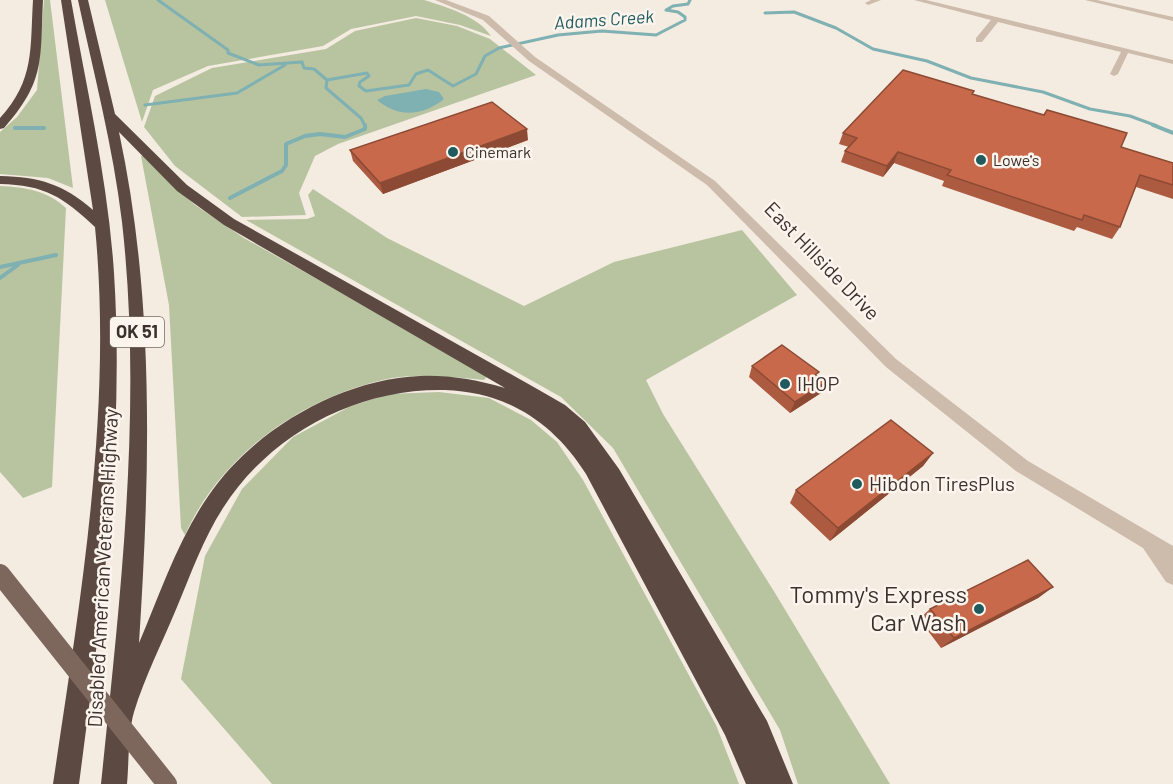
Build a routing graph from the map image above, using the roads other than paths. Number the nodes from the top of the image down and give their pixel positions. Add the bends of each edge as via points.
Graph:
1 (39, 0) edge
2 (66, 0) edge
3 (83, 0) edge
4 (439, 0) edge
5 (878, 0) edge
6 (917, 0) edge
7 (1088, 0) edge
8 (1112, 2) edge
9 (868, 3) dead end
10 (1173, 19) edge
11 (996, 20) junction
12 (979, 40) dead end
13 (1125, 51) junction
14 (1173, 62) edge
15 (1114, 74) dead end
16 (107, 113) junction
17 (0, 125) edge
18 (0, 180) edge
19 (102, 226) junction
20 (1150, 544) junction
21 (1173, 556) edge
22 (0, 574) edge
23 (1173, 576) edge
24 (121, 713) junction
25 (66, 784) edge
26 (114, 784) edge
27 (166, 784) edge
28 (760, 784) edge
29 (780, 784) edge

1 - 17 highway via 27,89
2 - 19 highway, Disabled American Veterans Highway / OK 51
3 - 16 highway, Disabled American Veterans Highway / OK 51
4 - 20 street, East Hillside Drive via 480,15 521,51 711,183 891,363 1022,466
5 - 9 street
6 - 11 street
7 - 8 street
8 - 10 street
11 - 12 street
11 - 13 street
13 - 14 street
13 - 15 street
16 - 24 highway, Disabled American Veterans Highway / OK 51 via 124,190 137,331 133,554
16 - 29 highway via 182,188 229,222 533,395 578,427 612,475 758,730
18 - 19 highway via 29,181 60,189
19 - 25 highway, Disabled American Veterans Highway / OK 51 via 108,324 98,527
20 - 21 street, East Hillside Drive
20 - 23 street
22 - 27 main road, bridge
24 - 26 highway, Disabled American Veterans Highway / OK 51
24 - 28 highway via 194,540 225,489 243,468 296,424 333,404 399,385 459,384 496,392 532,407 564,431 581,450 734,726

